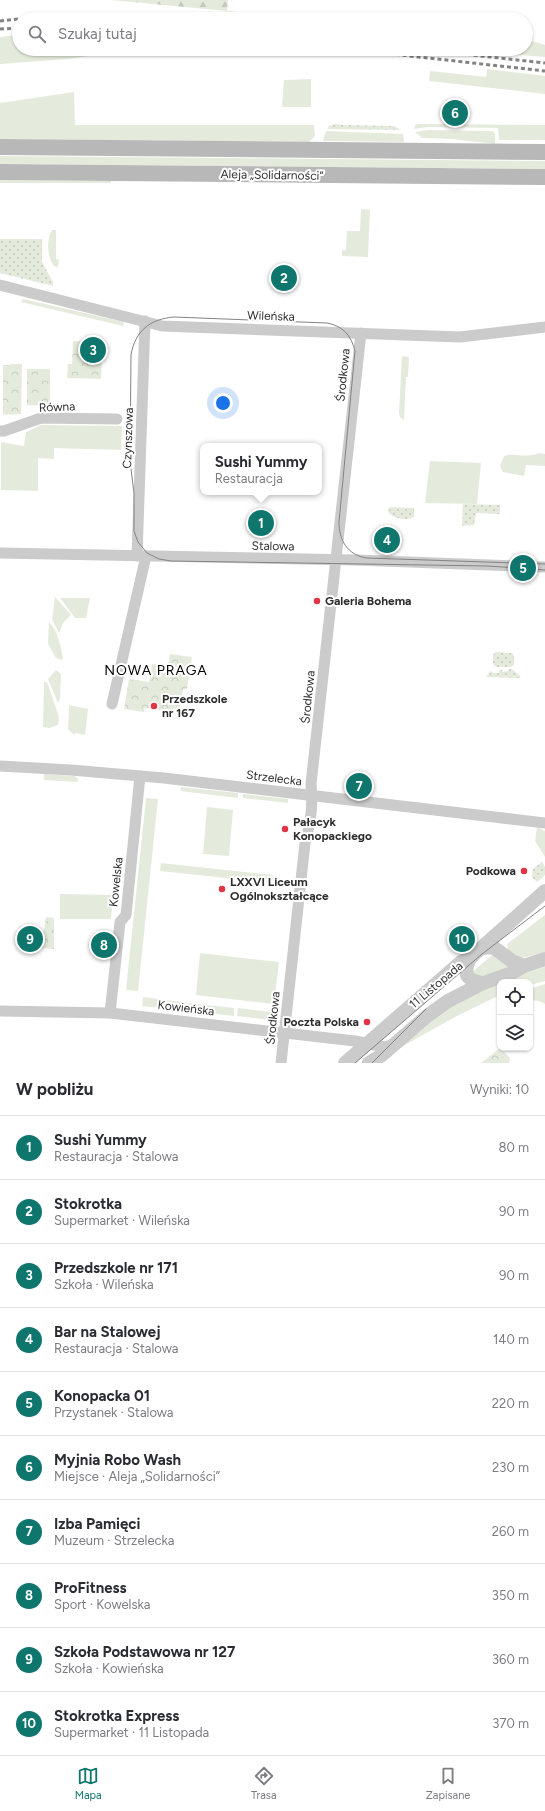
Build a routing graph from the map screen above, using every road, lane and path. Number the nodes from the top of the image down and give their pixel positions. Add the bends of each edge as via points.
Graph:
1 (0, 147) edge
2 (545, 152) edge
3 (0, 172) edge
4 (545, 177) edge
5 (0, 285) edge
6 (144, 321) junction
7 (545, 327) edge
8 (361, 333) junction
9 (117, 419) dead end
10 (0, 431) edge
11 (0, 553) edge
12 (142, 556) junction
13 (336, 560) junction
14 (545, 567) edge
15 (112, 704) dead end
16 (0, 766) edge
17 (140, 776) junction
18 (312, 796) junction
19 (545, 823) edge
20 (545, 891) edge
21 (482, 948) junction
22 (470, 958) junction
23 (545, 959) edge
24 (524, 966) junction
25 (482, 983) junction
26 (0, 1011) edge
27 (110, 1013) junction
28 (285, 1032) junction
29 (368, 1043) junction
30 (395, 1044) junction
31 (281, 1063) edge
32 (345, 1063) edge
33 (369, 1063) edge

1 - 2 main road, Aleja „Solidarności”
3 - 4 main road, Aleja „Solidarności”
5 - 6 street, Wileńska
6 - 8 street, Wileńska via 162,326
6 - 12 street, Czynszowa
7 - 8 street, Wileńska via 460,337
8 - 13 street, Środkowa
9 - 10 street, Równa via 41,418
11 - 12 street, Stalowa
12 - 13 street, Stalowa
12 - 15 street, Czynszowa
13 - 14 street, Stalowa
13 - 18 street, Środkowa via 311,784
16 - 17 street, Strzelecka
17 - 18 street, Strzelecka
17 - 27 street, Kowelska via 126,915 120,922
18 - 19 street, Strzelecka
18 - 28 street, Środkowa via 311,823 305,843
20 - 21 street, 11 Listopada
21 - 22 street, 11 Listopada
21 - 24 street via 493,947 512,961
22 - 25 street via 466,967 468,977
22 - 29 street, 11 Listopada via 461,962
23 - 24 street, 11 Listopada
24 - 25 street, 11 Listopada
25 - 30 street, 11 Listopada via 438,1008
26 - 27 street, Kowieńska
27 - 28 street, Kowieńska
28 - 29 street, Kowieńska
28 - 31 street, Środkowa
29 - 30 street, Kowieńska via 385,1047
29 - 32 street, 11 Listopada
29 - 33 street via 373,1051
30 - 33 street, 11 Listopada

